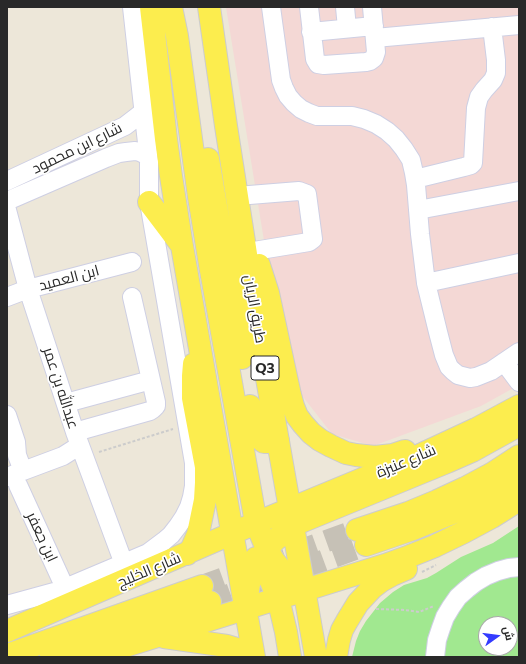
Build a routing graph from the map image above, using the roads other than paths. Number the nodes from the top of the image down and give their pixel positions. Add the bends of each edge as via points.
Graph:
1 (132, 7) edge
2 (151, 7) edge
3 (172, 7) edge
4 (271, 7) edge
5 (309, 7) edge
6 (345, 7) edge
7 (372, 7) edge
8 (212, 12) edge
9 (519, 25) edge
10 (492, 27) junction
11 (347, 28) junction
12 (311, 32) junction
13 (374, 32) junction
14 (177, 36) junction
15 (144, 111) junction
16 (117, 129) junction
17 (126, 152) junction
18 (148, 156) junction
19 (415, 179) junction
20 (7, 181) edge
21 (519, 191) edge
22 (237, 196) junction
23 (7, 201) edge
24 (149, 202) junction
25 (7, 210) edge
26 (418, 210) junction
27 (242, 227) junction
28 (182, 246) junction
29 (254, 251) junction
30 (132, 262) dead end
31 (519, 263) edge
32 (426, 284) junction
33 (28, 289) junction
34 (132, 296) dead end
35 (7, 297) edge
36 (200, 345) junction
37 (519, 352) edge
38 (504, 362) junction
39 (151, 380) junction
40 (519, 382) edge
41 (66, 403) junction
42 (519, 406) edge
43 (7, 415) edge
44 (519, 425) edge
45 (476, 429) junction
46 (278, 440) junction
47 (80, 444) junction
48 (519, 456) edge
49 (20, 476) edge
50 (519, 476) edge
51 (519, 500) edge
52 (292, 518) junction
53 (256, 524) junction
54 (464, 532) junction
55 (233, 534) junction
56 (187, 554) junction
57 (263, 555) junction
58 (124, 564) junction
59 (519, 567) edge
60 (65, 588) junction
61 (304, 590) junction
62 (278, 598) junction
63 (7, 605) edge
64 (246, 608) junction
65 (7, 631) edge
66 (158, 636) junction
67 (230, 652) edge
68 (7, 655) edge
69 (50, 657) edge
70 (90, 657) edge
71 (249, 657) edge
72 (254, 657) edge
73 (290, 657) edge
74 (316, 657) edge
75 (336, 657) edge
76 (435, 657) edge

1 - 15 street
2 - 28 main road via 166,139
3 - 14 main road
4 - 19 street via 281,80 288,96 309,113 318,116 352,116 376,124 387,131 411,160
5 - 12 street
6 - 11 street
7 - 13 street
8 - 22 main road, طريق الريان / Q3
9 - 10 street
10 - 13 street
10 - 19 street via 496,73 479,97 476,108 473,163
11 - 12 street
11 - 13 street
12 - 13 street via 314,59 318,64 324,65 372,60 376,54
14 - 46 main road via 197,92 254,430 264,442
14 - 53 main road via 211,272
15 - 16 street, شارع ابن محمود via 132,122
15 - 18 street
16 - 17 street via 126,139
16 - 20 street, شارع ابن محمود
17 - 18 street, شارع ابن محمود via 140,152
17 - 23 street, شارع ابن محمود via 106,158
18 - 24 street
19 - 26 street
21 - 26 street
22 - 27 main road, طريق الريان / Q3
22 - 29 street via 299,191 307,194 313,239 309,242
24 - 28 main road
24 - 58 street, شارع الخليج via 194,463 194,486 184,517 171,535 157,548
25 - 33 street, عبدالله بن عمر
26 - 32 street
27 - 29 main road
27 - 46 main road, طريق الريان / Q3
28 - 36 main road
29 - 45 main road via 268,293 293,406 297,416 311,433 346,453 375,457 398,453 447,435
30 - 33 street, ابن العميد
31 - 32 street
32 - 38 street via 449,367 458,375 470,378 491,371
33 - 35 street, ابن العميد
33 - 41 street, عبدالله بن عمر
34 - 39 street
36 - 55 main road
36 - 56 main road via 194,365 192,387 206,466 205,500 198,534
37 - 38 street
38 - 40 street
39 - 41 street
39 - 47 street via 156,402 153,409
41 - 47 street, عبدالله بن عمر
42 - 45 main road, شارع عنيزة
43 - 49 street, ابن جعفر via 16,442
44 - 52 main road via 453,460 303,521
45 - 52 main road, شارع عنيزة
46 - 52 main road, طريق الريان / Q3
47 - 49 street via 63,456
47 - 58 street, عبدالله بن عمر
48 - 50 main road via 465,488 408,513 362,538 414,529 487,496
49 - 60 street, ابن جعفر
51 - 54 main road
52 - 53 main road, شارع الخليج
52 - 57 main road
52 - 61 main road, طريق الريان / Q3
53 - 55 main road, شارع الخليج
53 - 57 main road
54 - 61 main road via 410,556
54 - 75 main road via 440,551 392,575 364,595 342,630
55 - 56 main road, شارع الخليج
55 - 57 main road
55 - 64 main road
56 - 65 main road, شارع الخليج
57 - 61 main road via 274,561
57 - 62 main road
57 - 64 main road via 249,584
58 - 60 street, شارع الخليج
59 - 76 street via 498,571 481,579 458,597 440,628
60 - 63 street, شارع الخليج
61 - 62 main road
61 - 74 main road, طريق الريان / Q3
62 - 64 main road
62 - 73 main road
64 - 66 main road
64 - 72 main road
66 - 67 main road
66 - 70 main road
67 - 71 main road via 240,650
68 - 69 main road, شارع الخليج via 206,594

